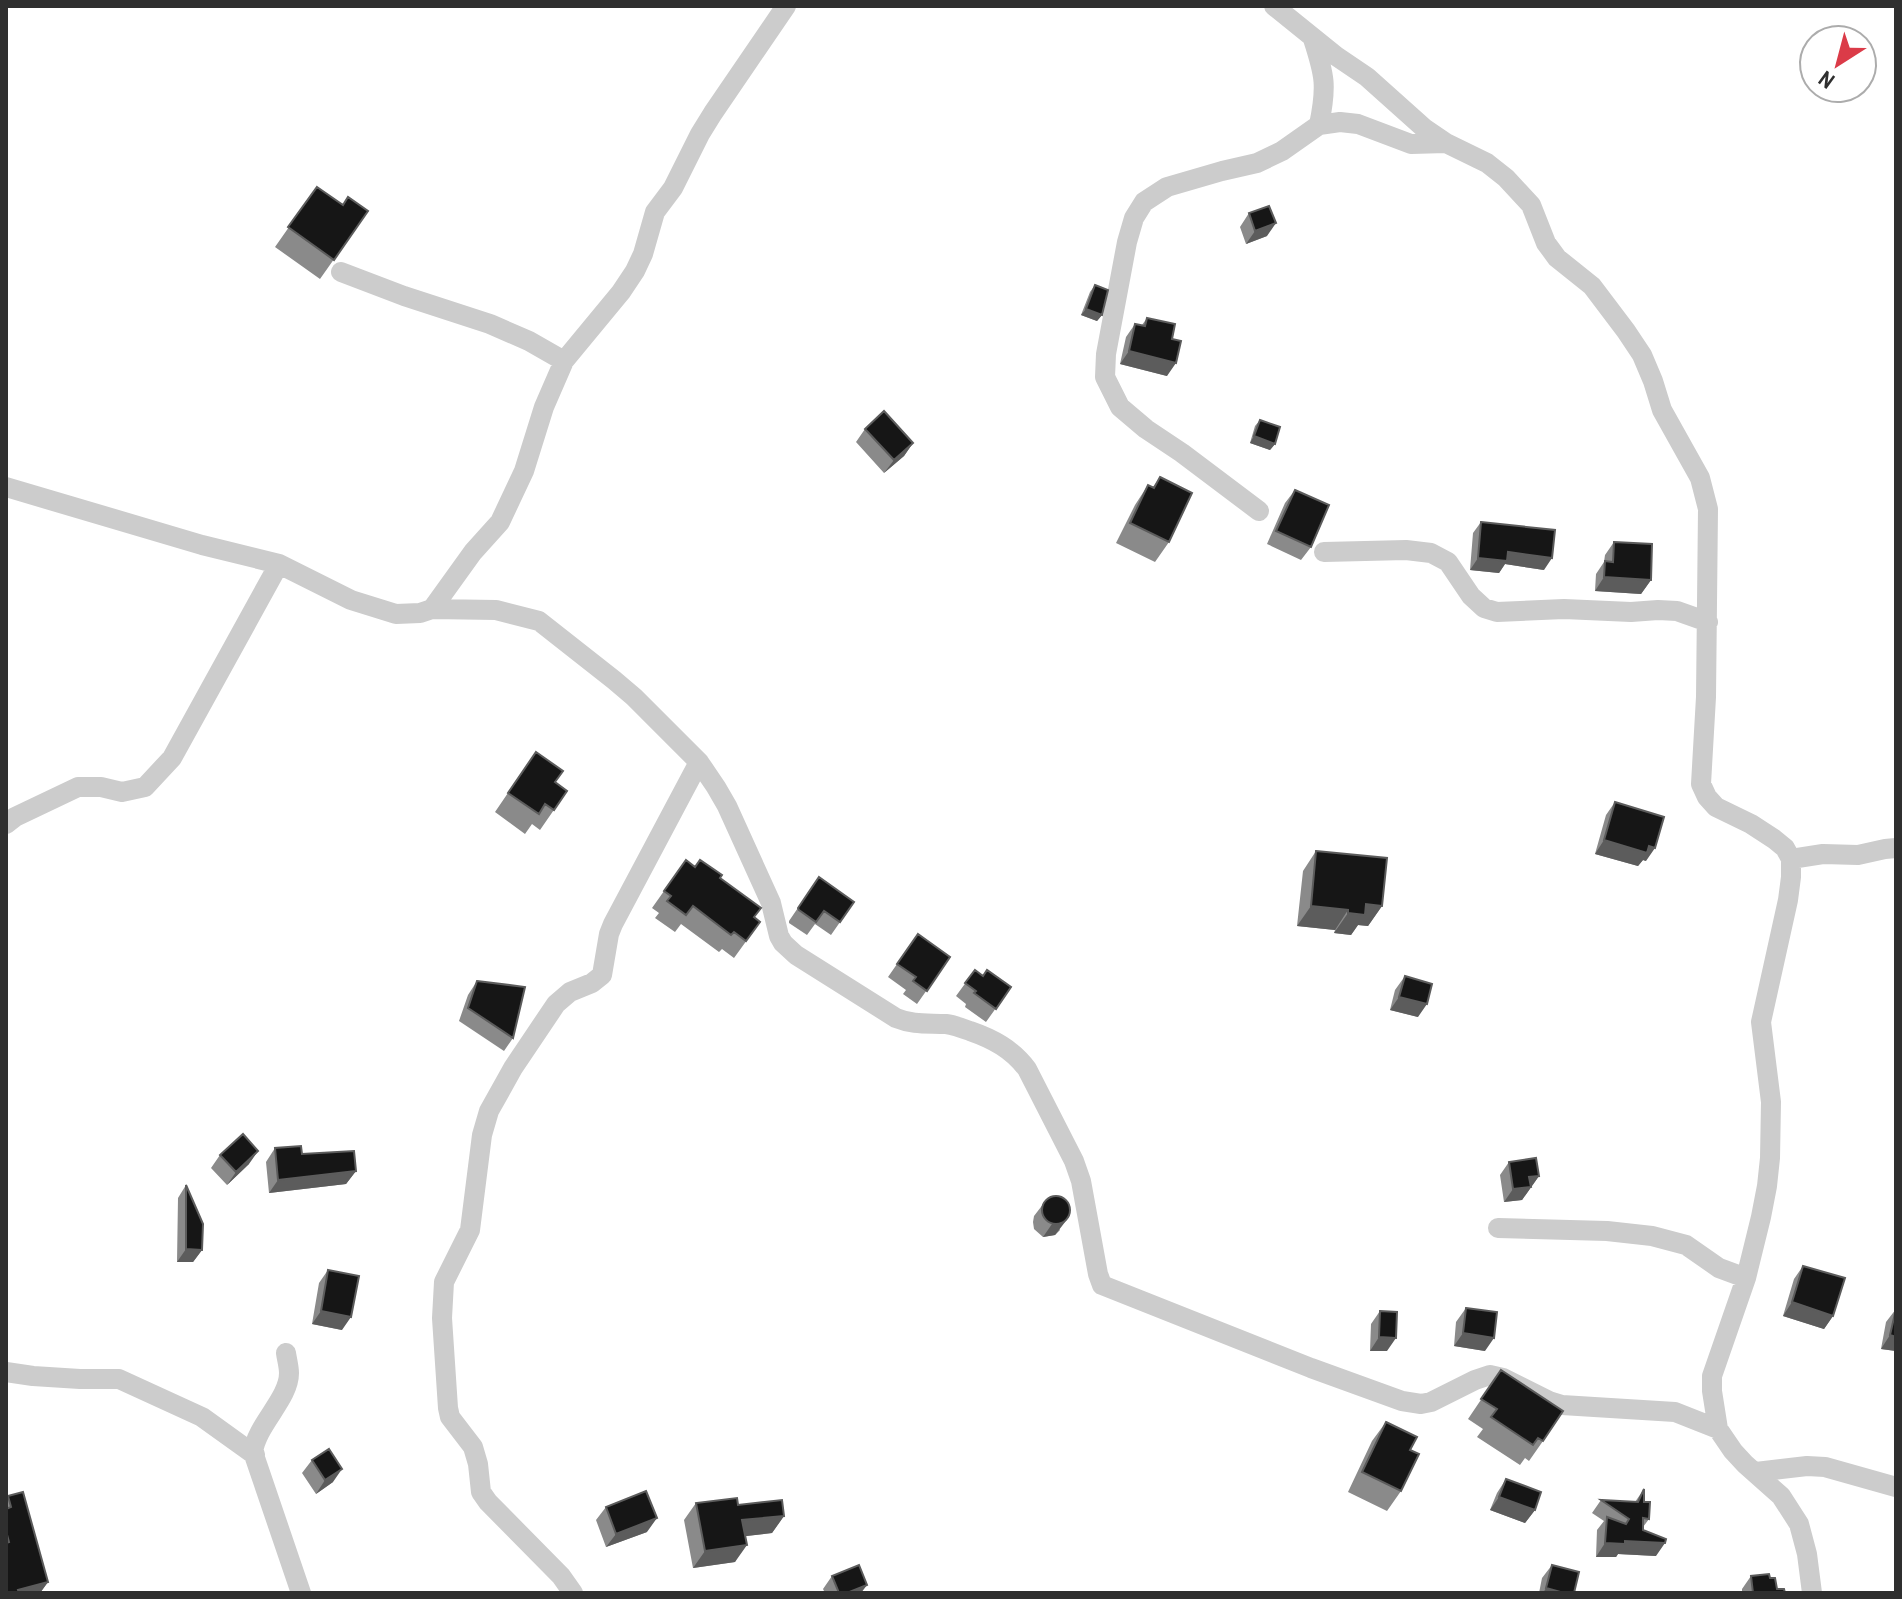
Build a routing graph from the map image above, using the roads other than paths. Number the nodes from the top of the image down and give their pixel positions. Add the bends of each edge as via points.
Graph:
1 (786, 6) edge
2 (1274, 6) edge
3 (1312, 38) junction
4 (1319, 125) junction
5 (1446, 143) junction
6 (341, 272) dead end
7 (564, 361) junction
8 (6, 487) edge
9 (1259, 511) dead end
10 (1324, 552) dead end
11 (279, 564) junction
12 (432, 609) junction
13 (1708, 622) junction
14 (699, 762) junction
15 (6, 824) edge
16 (1896, 848) edge
17 (1791, 859) junction
18 (1498, 1228) dead end
19 (1746, 1278) junction
20 (286, 1353) dead end
21 (6, 1372) edge
22 (1718, 1429) junction
23 (255, 1455) junction
24 (1756, 1472) junction
25 (1896, 1487) edge
26 (301, 1593) edge
27 (573, 1593) edge
28 (1812, 1593) edge

1 - 7 street via 713,113 655,212 635,271
2 - 3 street
3 - 4 street via 1323,69
3 - 5 street
4 - 5 street via 1358,124 1411,144
4 - 9 street via 1257,163 1167,187 1144,202 1127,242 1106,354 1105,377 1120,407
5 - 13 street via 1487,163 1531,205 1551,250 1592,286 1642,355 1662,410 1700,478 1708,509
6 - 7 street via 490,324
7 - 12 street via 500,522
8 - 11 street
10 - 13 street via 1431,553 1448,562 1484,608 1497,612 1658,610
11 - 12 street via 351,600 396,614
11 - 15 street via 172,758 155,778 145,787 122,792 78,787
12 - 14 street via 496,610 539,621 614,680
13 - 17 street via 1701,784 1716,807 1774,839
14 - 22 street via 733,820 783,943 896,1018 950,1024 992,1038 1018,1057 1074,1161 1102,1285 1412,1404 1431,1402 1490,1375 1562,1405 1675,1412
14 - 27 street via 613,924 602,975 556,1004 489,1111 470,1230 444,1282 446,1398 450,1417 477,1456 481,1492
16 - 17 street
17 - 19 street via 1788,900 1761,1022 1771,1102 1770,1158
18 - 19 street via 1652,1236 1686,1245 1719,1268
19 - 22 street via 1712,1376
20 - 23 street via 286,1388 257,1436
21 - 23 street via 119,1379 202,1417
22 - 24 street
23 - 26 street
24 - 25 street via 1825,1467
24 - 28 street via 1799,1524

